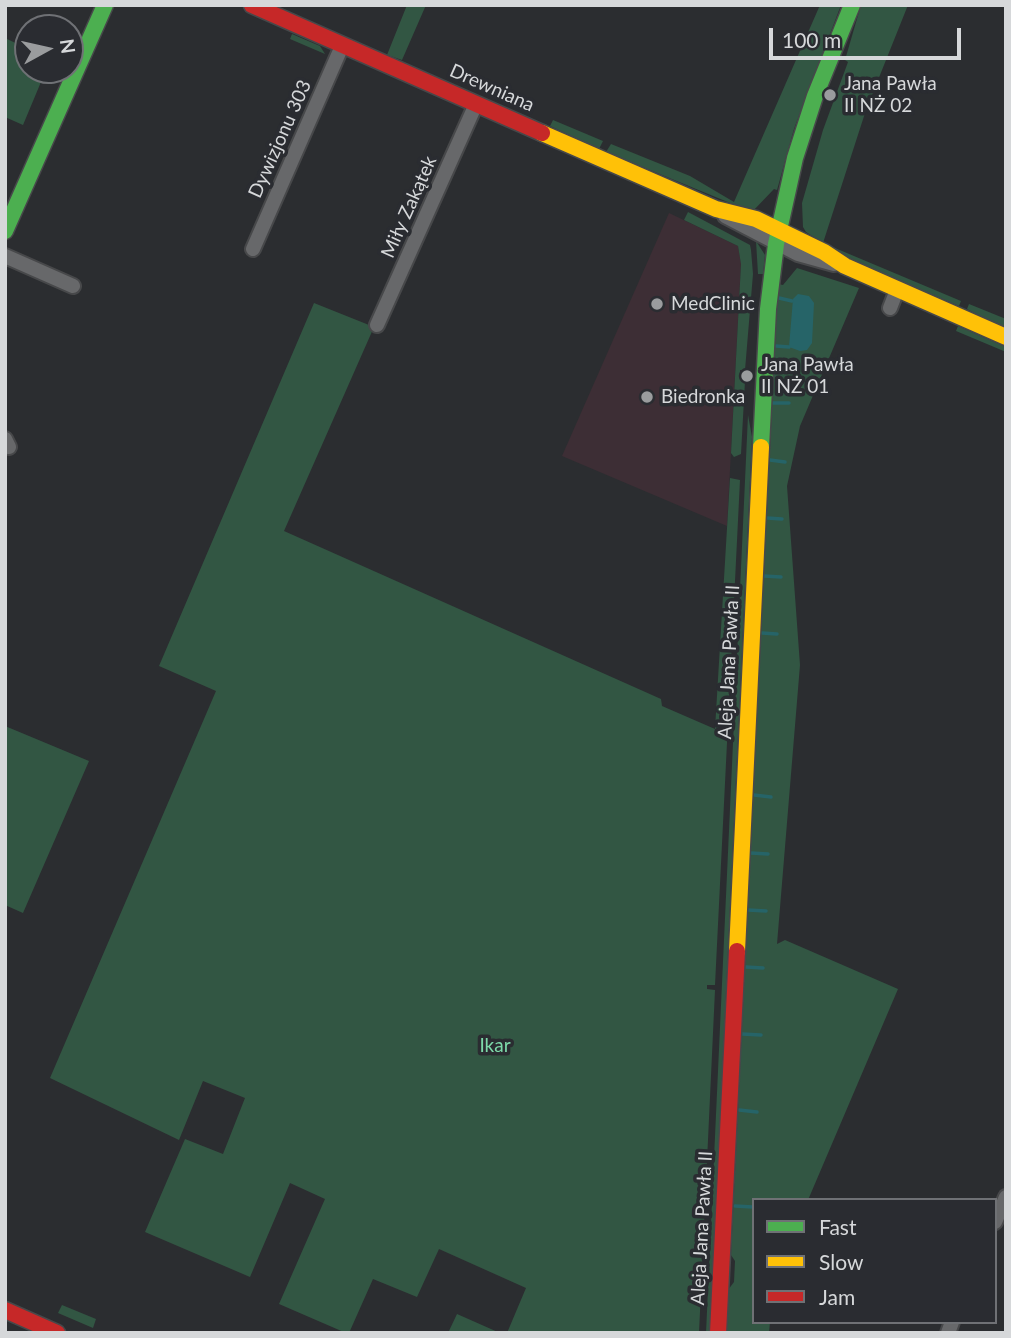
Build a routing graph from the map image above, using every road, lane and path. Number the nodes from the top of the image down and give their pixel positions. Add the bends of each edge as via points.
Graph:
1 (105, 5) edge
2 (252, 5) edge
3 (852, 5) edge
4 (342, 46) junction
5 (476, 104) junction
6 (5, 231) edge
7 (777, 237) junction
8 (253, 249) dead end
9 (5, 256) edge
10 (73, 286) dead end
11 (897, 290) junction
12 (890, 308) dead end
13 (377, 325) dead end
14 (1006, 337) edge
15 (1006, 1197) edge
16 (997, 1217) edge
17 (5, 1310) edge
18 (57, 1333) edge
19 (718, 1333) edge

1 - 6 street
2 - 4 street, Drewniana
3 - 7 street, Aleja Jana Pawła II via 805,126
4 - 5 street, Drewniana
4 - 8 street, Dywizjonu 303
5 - 7 street, Drewniana via 716,209 741,213
5 - 13 street, Miły Zakątek
7 - 11 street, Drewniana via 824,252
7 - 19 street, Aleja Jana Pawła II via 764,349
9 - 10 street
11 - 12 street
11 - 14 street, Drewniana
15 - 16 street
17 - 18 street

